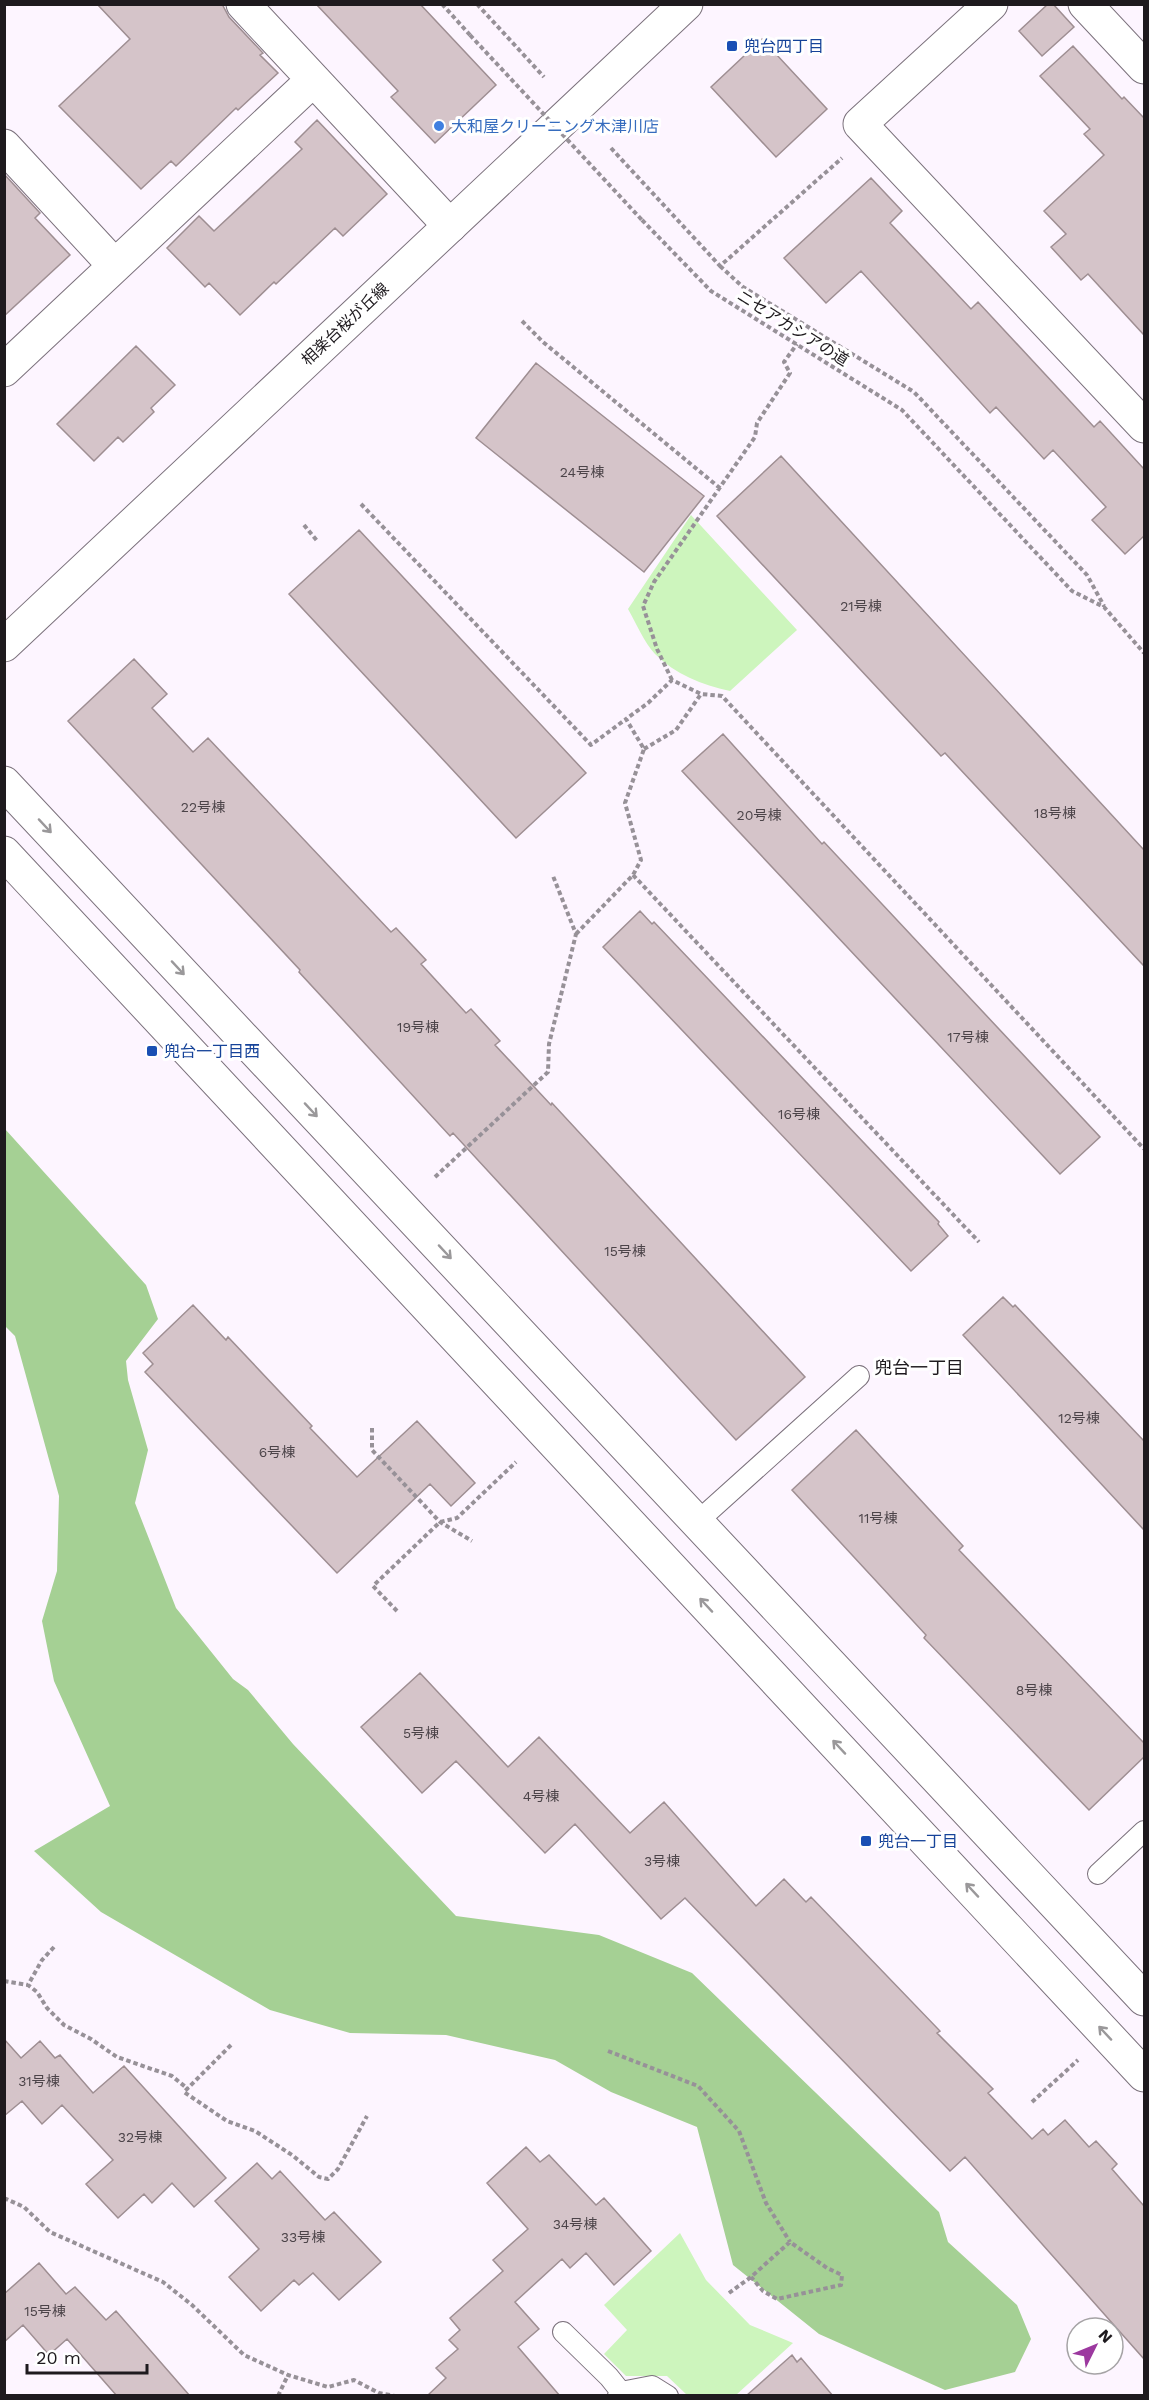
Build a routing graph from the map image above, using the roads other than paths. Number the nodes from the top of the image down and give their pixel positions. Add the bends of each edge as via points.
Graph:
1 (243, 4) edge
2 (686, 4) edge
3 (991, 4) edge
4 (1085, 4) edge
5 (1144, 67) edge
6 (313, 80) junction
7 (4, 146) edge
8 (450, 226) junction
9 (114, 265) junction
10 (4, 370) edge
11 (1144, 426) edge
12 (4, 645) edge
13 (4, 783) edge
14 (4, 853) edge
15 (859, 1376) dead end
16 (697, 1522) junction
17 (1144, 1831) edge
18 (1098, 1874) dead end
19 (1144, 2000) edge
20 (1144, 2075) edge
21 (563, 2332) dead end
22 (620, 2394) edge
23 (668, 2396) edge

1 - 6 street
2 - 8 street, 相楽台桜が丘線
3 - 11 street via 860,124
4 - 5 street
6 - 8 street
6 - 9 street
7 - 9 street
8 - 12 street, 相楽台桜が丘線
9 - 10 street
13 -> 16 street
20 -> 14 street
15 - 16 lane
16 - 19 street
17 - 18 lane
21 - 22 lane via 609,2377
22 - 23 lane via 652,2386

